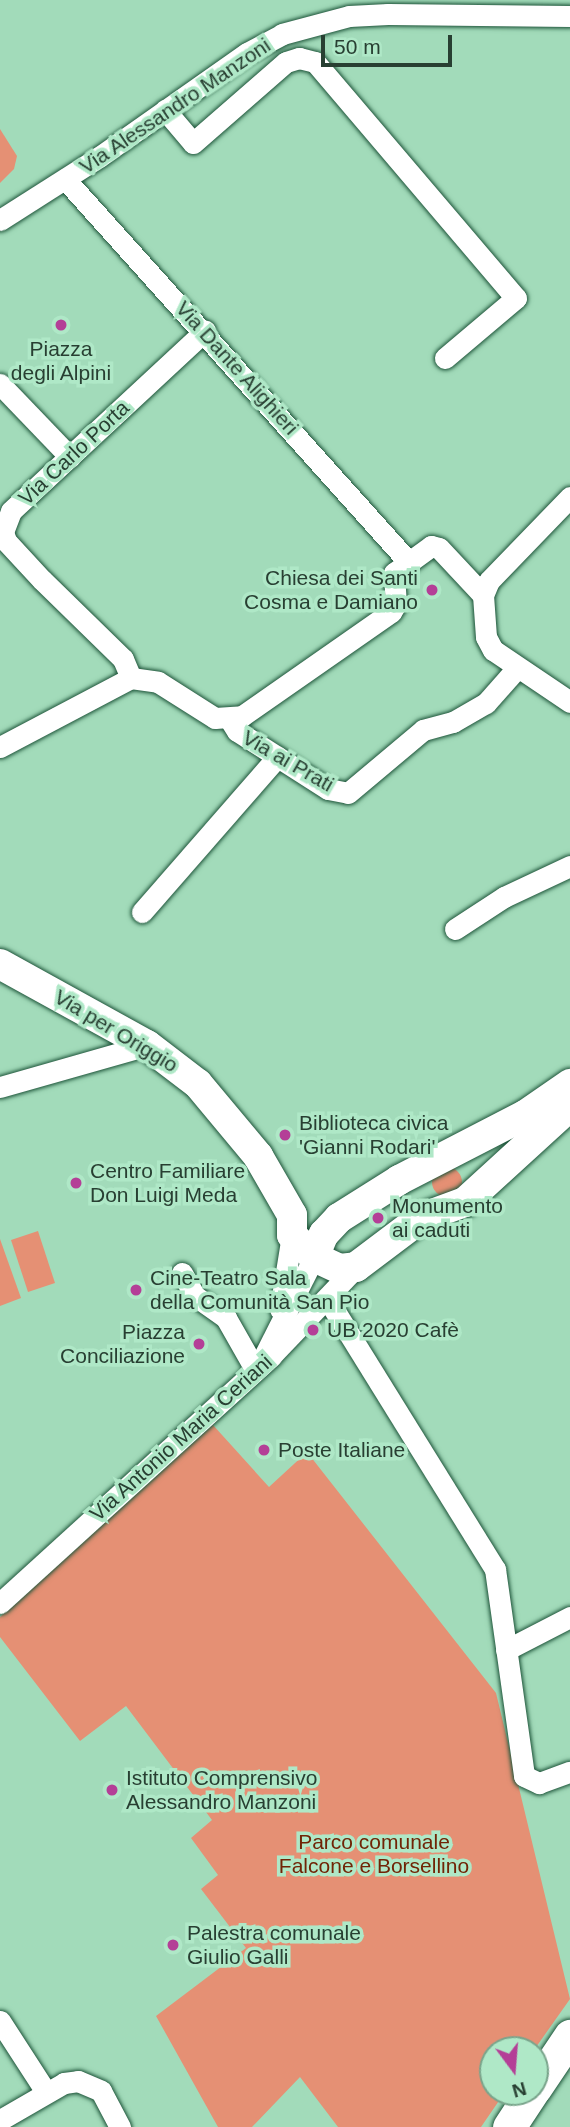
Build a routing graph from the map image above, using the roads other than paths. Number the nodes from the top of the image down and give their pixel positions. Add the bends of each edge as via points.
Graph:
1 (570, 16) edge
2 (165, 110) junction
3 (65, 179) junction
4 (0, 220) edge
5 (205, 331) junction
6 (446, 358) dead end
7 (0, 384) edge
8 (70, 457) junction
9 (570, 496) edge
10 (406, 559) junction
11 (483, 595) junction
12 (517, 668) junction
13 (131, 678) junction
14 (570, 702) edge
15 (230, 720) junction
16 (0, 747) edge
17 (277, 757) junction
18 (570, 866) edge
19 (142, 912) dead end
20 (455, 929) dead end
21 (0, 964) edge
22 (147, 1045) junction
23 (570, 1084) edge
24 (0, 1087) edge
25 (567, 1103) edge
26 (449, 1154) junction
27 (423, 1168) junction
28 (471, 1196) junction
29 (442, 1212) junction
30 (339, 1218) junction
31 (292, 1225) junction
32 (314, 1257) junction
33 (356, 1267) junction
34 (182, 1273) dead end
35 (328, 1300) junction
36 (278, 1322) junction
37 (258, 1366) junction
38 (0, 1603) edge
39 (570, 1617) edge
40 (506, 1650) junction
41 (570, 1772) edge
42 (0, 2021) edge
43 (570, 2036) edge
44 (549, 2068) edge
45 (46, 2092) junction
46 (523, 2106) edge
47 (0, 2120) edge
48 (120, 2127) edge
49 (509, 2127) edge

1 - 2 street, Via Alessandro Manzoni via 388,14 317,23 247,53
2 - 3 street, Via Alessandro Manzoni
2 - 6 street via 193,143 286,62 299,58 315,62 516,298
3 - 4 street, Via Alessandro Manzoni
3 - 5 street, Via Dante Alighieri
5 - 8 street, Via Carlo Porta
5 - 10 street, Via Dante Alighieri
7 - 8 street
8 - 13 street, Via Carlo Porta via 11,511 3,532 42,580 123,659
9 - 11 street via 489,580
10 - 11 street via 431,546 439,548
10 - 15 street via 391,578 396,604 391,612 254,710
11 - 12 street via 488,643
12 - 14 street
12 - 17 street, Via ai Prati via 486,703 453,722 423,730 348,793 328,789
13 - 15 street via 158,682 215,718
13 - 16 street
15 - 17 street, Via ai Prati via 237,731
17 - 19 street
18 - 20 street via 504,897
21 - 22 street, Via per Origgio
22 - 24 street
22 - 31 street, Via per Origgio via 172,1061 229,1116
23 - 26 street via 525,1115
25 - 28 street
26 - 27 street
26 - 28 street via 470,1170 474,1179
27 - 29 street via 421,1188
27 - 30 street
28 - 29 street
29 - 33 street via 421,1218
30 - 31 street
30 - 32 street via 324,1234
31 - 32 street, Via per Origgio
31 - 36 street
32 - 33 street, Via per Origgio via 340,1269
32 - 36 street
33 - 35 street, Via Antonio Maria Ceriani
34 - 37 street via 195,1296 226,1318
35 - 37 street, Via Antonio Maria Ceriani
35 - 40 street via 491,1560
36 - 37 street
37 - 38 street, Via Antonio Maria Ceriani
39 - 40 street
40 - 41 street via 524,1776 539,1783
42 - 45 street
43 - 44 main road
45 - 47 street
45 - 48 street via 64,2082 90,2082 101,2091
46 - 49 main road

